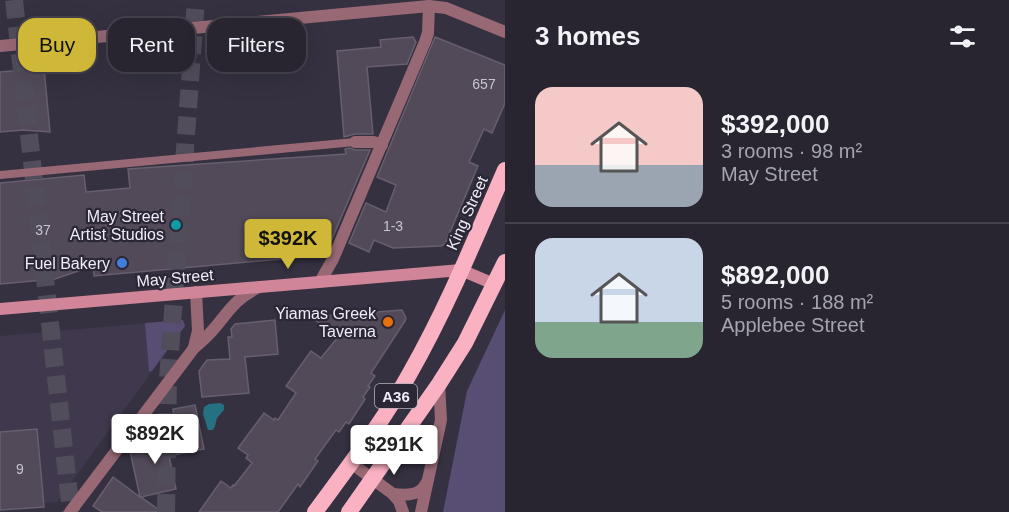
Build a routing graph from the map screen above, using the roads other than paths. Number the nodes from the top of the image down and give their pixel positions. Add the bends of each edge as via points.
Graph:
1 (429, 6) junction
2 (505, 32) edge
3 (0, 46) edge
4 (355, 142) joint
5 (382, 145) junction
6 (505, 170) edge
7 (0, 175) edge
8 (505, 262) edge
9 (461, 270) junction
10 (320, 282) junction
11 (494, 284) junction
12 (259, 287) junction
13 (196, 292) junction
14 (0, 309) edge
15 (194, 348) junction
16 (440, 384) junction
17 (351, 464) junction
18 (372, 479) junction
19 (428, 481) junction
20 (393, 494) junction
21 (70, 512) edge
22 (315, 512) edge
23 (349, 512) edge
24 (403, 512) edge
25 (421, 512) edge

1 - 2 street via 446,8
1 - 3 street
1 - 5 street via 426,42
4 - 5 street
4 - 7 lane
5 - 10 street
6 - 9 highway, King Street / A36
8 - 11 highway, A36
9 - 10 main road, May Street
9 - 11 main road, May Street
9 - 17 highway, A36 via 410,374
10 - 12 main road, May Street
11 - 16 highway, A36
12 - 13 main road, May Street
12 - 15 street via 237,301
13 - 14 main road, May Street
13 - 15 street via 198,331
15 - 21 street
16 - 18 highway, A36
16 - 19 street via 441,420
17 - 18 street
17 - 22 highway, A36
18 - 20 street
18 - 23 highway, A36
19 - 20 street via 416,493
19 - 25 street
20 - 24 street

